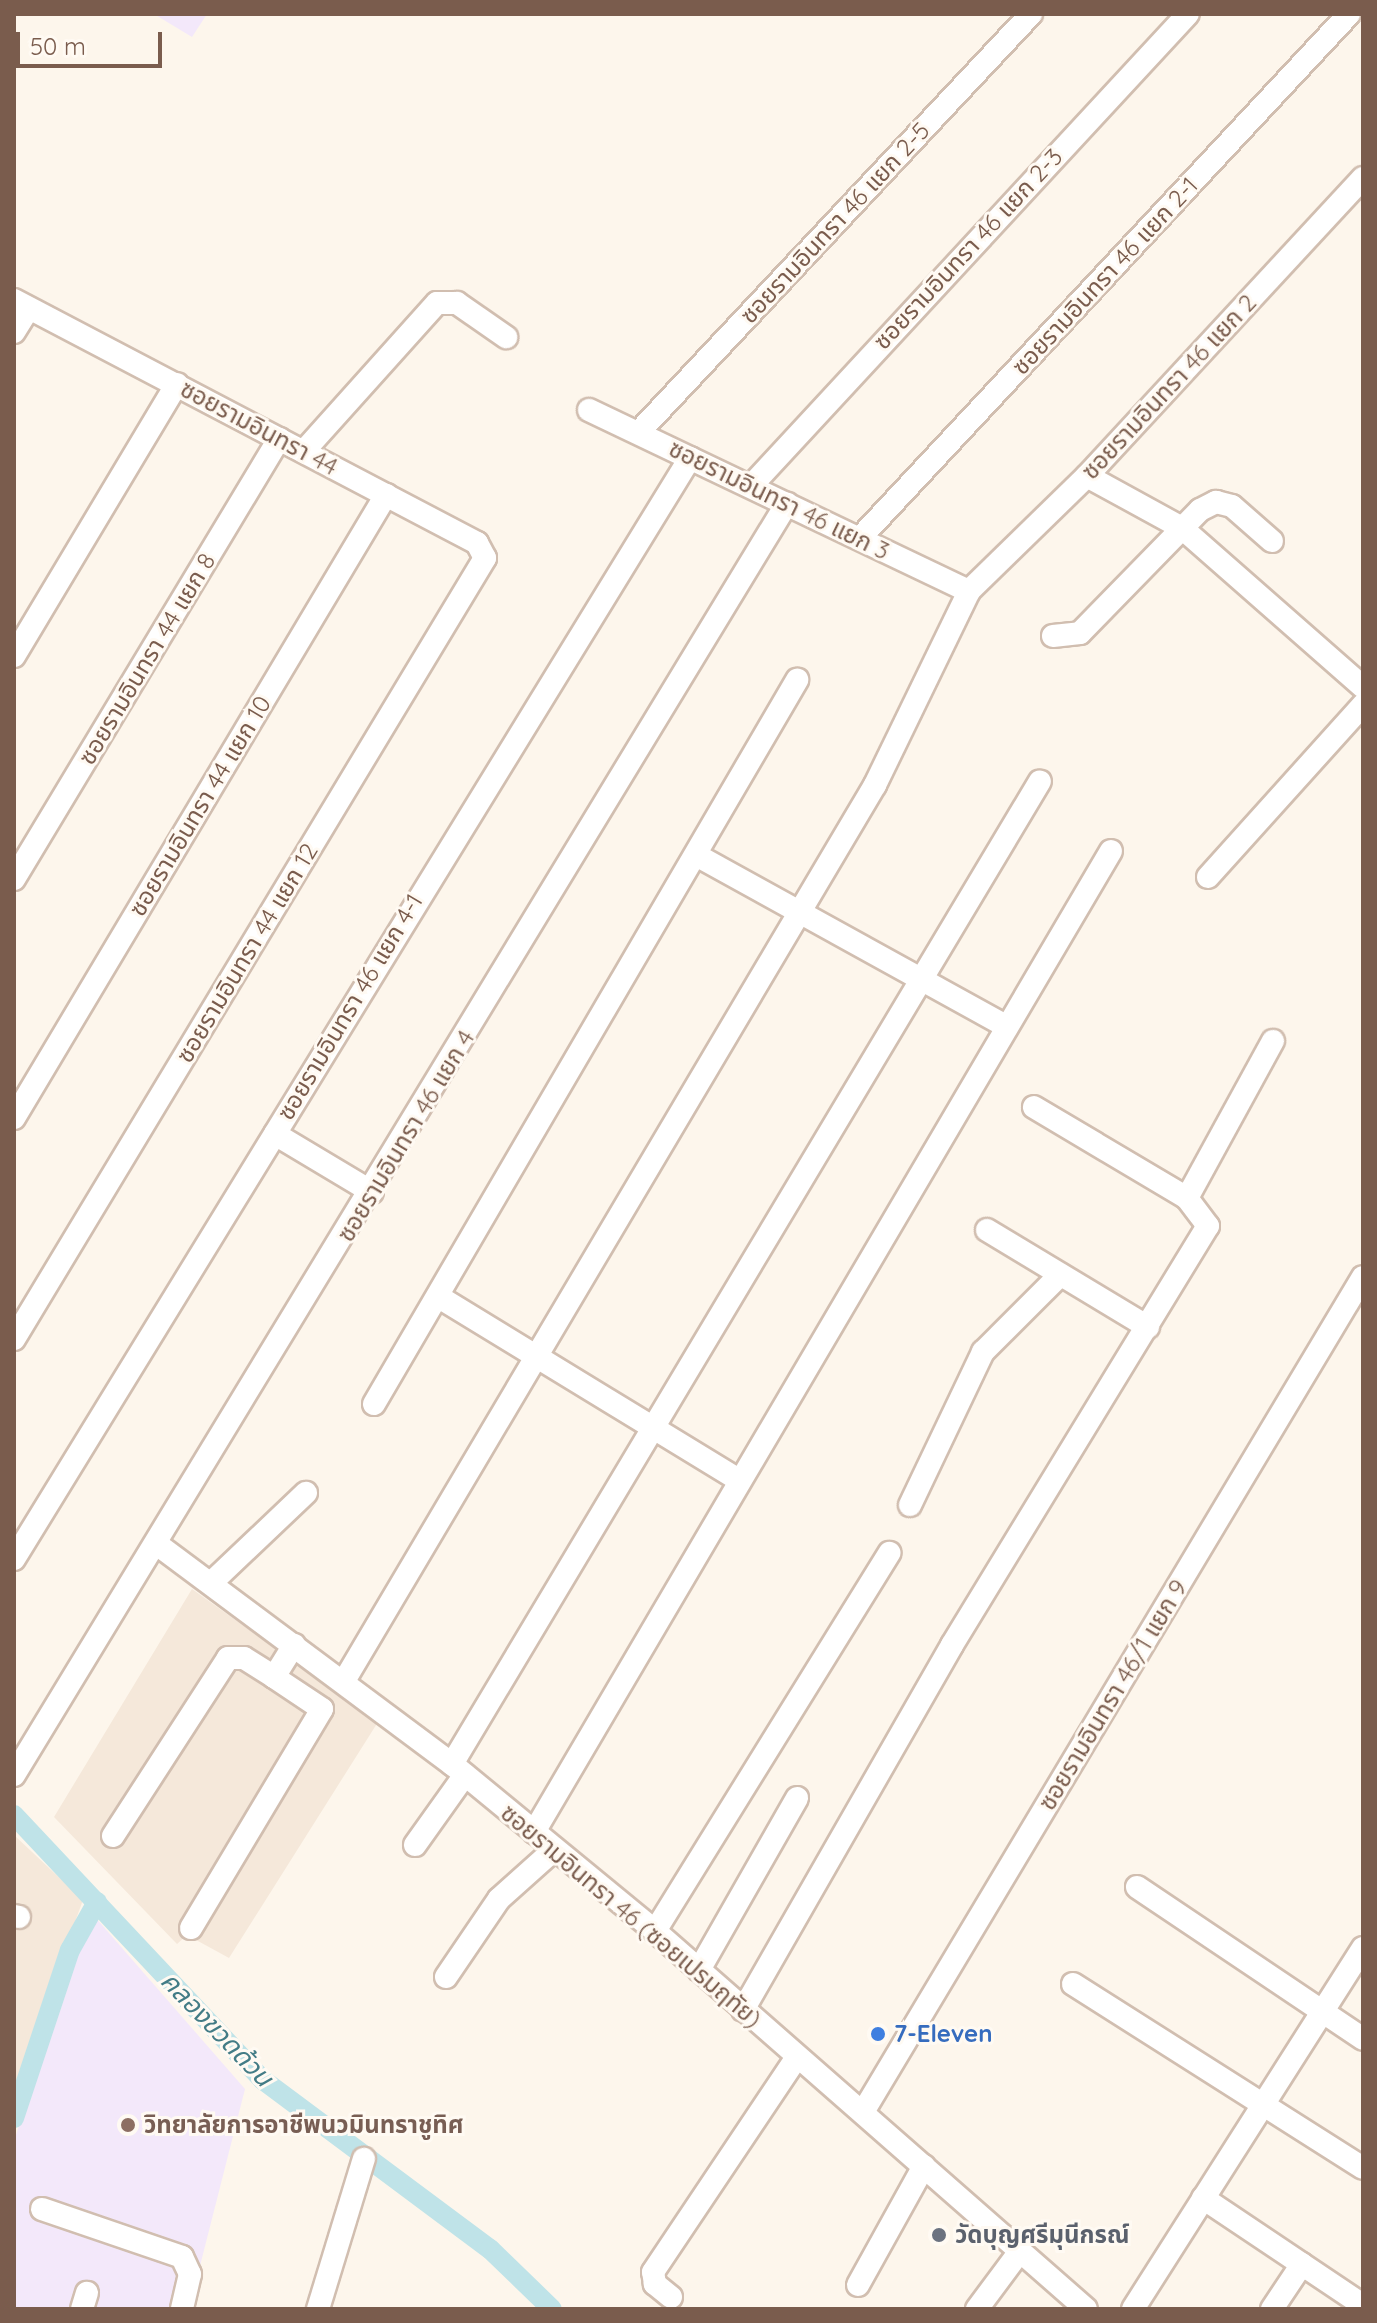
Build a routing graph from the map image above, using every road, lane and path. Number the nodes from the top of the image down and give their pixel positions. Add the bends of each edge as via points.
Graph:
1 (1031, 14) edge
2 (1188, 14) edge
3 (1349, 14) edge
4 (1363, 178) edge
5 (21, 304) edge
6 (14, 332) edge
7 (506, 337) dead end
8 (177, 384) junction
9 (589, 410) dead end
10 (639, 432) junction
11 (279, 439) junction
12 (304, 451) junction
13 (690, 458) junction
14 (1087, 476) junction
15 (751, 486) junction
16 (386, 495) junction
17 (787, 503) junction
18 (1182, 528) junction
19 (861, 537) junction
20 (1272, 541) dead end
21 (479, 568) joint
22 (969, 591) junction
23 (1053, 636) dead end
24 (14, 656) edge
25 (797, 680) dead end
26 (1363, 687) edge
27 (1361, 713) edge
28 (1040, 781) dead end
29 (1111, 851) dead end
30 (696, 855) junction
31 (1208, 877) dead end
32 (14, 879) edge
33 (801, 912) junction
34 (923, 978) junction
35 (1007, 1027) junction
36 (1273, 1041) dead end
37 (1034, 1107) dead end
38 (14, 1118) edge
39 (275, 1134) junction
40 (372, 1192) junction
41 (1187, 1198) junction
42 (987, 1230) dead end
43 (1060, 1275) junction
44 (1363, 1277) edge
45 (439, 1297) junction
46 (1148, 1327) junction
47 (14, 1339) edge
48 (537, 1357) junction
49 (374, 1404) dead end
50 (654, 1429) junction
51 (739, 1480) junction
52 (306, 1493) dead end
53 (910, 1505) dead end
54 (158, 1545) junction
55 (889, 1553) dead end
56 (14, 1559) edge
57 (211, 1583) junction
58 (294, 1645) junction
59 (274, 1677) junction
60 (344, 1681) junction
61 (459, 1770) junction
62 (19, 1772) edge
63 (797, 1798) dead end
64 (534, 1832) junction
65 (113, 1836) dead end
66 (415, 1845) dead end
67 (555, 1849) junction
68 (1137, 1887) dead end
69 (191, 1928) dead end
70 (655, 1931) junction
71 (1363, 1948) edge
72 (699, 1970) junction
73 (446, 1977) dead end
74 (1073, 1984) dead end
75 (743, 2010) junction
76 (1320, 2011) junction
77 (1363, 2039) edge
78 (797, 2057) junction
79 (1263, 2104) junction
80 (863, 2112) junction
81 (364, 2159) dead end
82 (924, 2166) junction
83 (1363, 2168) edge
84 (1203, 2198) junction
85 (42, 2209) dead end
86 (1020, 2251) junction
87 (1302, 2264) junction
88 (858, 2285) dead end
89 (671, 2297) dead end
90 (1363, 2305) edge
91 (182, 2309) edge
92 (318, 2309) edge
93 (977, 2309) edge
94 (1086, 2309) edge
95 (1133, 2309) edge
96 (1272, 2309) edge

1 - 10 street, ซอยรามอินทรา 46 แยก 2-5
2 - 15 street, ซอยรามอินทรา 46 แยก 2-3
3 - 19 street, ซอยรามอินทรา 46 แยก 2-1
4 - 14 street, ซอยรามอินทรา 46 แยก 2
5 - 6 street
5 - 8 street, ซอยรามอินทรา 44
7 - 12 street via 457,303 437,303
8 - 11 street, ซอยรามอินทรา 44
8 - 24 street
9 - 10 street, ซอยรามอินทรา 46 แยก 3
10 - 13 street, ซอยรามอินทรา 46 แยก 3
11 - 12 street, ซอยรามอินทรา 44
11 - 32 street, ซอยรามอินทรา 44 แยก 8
12 - 16 street, ซอยรามอินทรา 44
13 - 15 street, ซอยรามอินทรา 46 แยก 3
13 - 39 street, ซอยรามอินทรา 46 แยก 4-1
14 - 18 street
14 - 22 street, ซอยรามอินทรา 46 แยก 2
15 - 17 street, ซอยรามอินทรา 46 แยก 3
16 - 21 street, ซอยรามอินทรา 44 via 477,543 485,553
16 - 38 street, ซอยรามอินทรา 44 แยก 10
17 - 19 street, ซอยรามอินทรา 46 แยก 3
17 - 40 street, ซอยรามอินทรา 46 แยก 4
18 - 20 street via 1216,502 1232,506
18 - 23 street via 1080,633
18 - 26 street
19 - 22 street, ซอยรามอินทรา 46 แยก 3
21 - 47 street, ซอยรามอินทรา 44 แยก 12
22 - 33 street via 894,752
25 - 30 street
27 - 31 street
28 - 34 street
29 - 35 street
30 - 33 street
30 - 45 street
33 - 34 street
33 - 48 street
34 - 35 street
34 - 50 street
35 - 51 street
36 - 41 street
37 - 41 street
39 - 40 street
39 - 56 street, ซอยรามอินทรา 46 แยก 4-1
40 - 54 street, ซอยรามอินทรา 46 แยก 4
41 - 46 street via 1208,1226
42 - 43 street
43 - 46 street
43 - 53 street via 983,1352
44 - 80 street, ซอยรามอินทรา 46/1 แยก 9
45 - 48 street
45 - 49 street
46 - 75 street via 952,1645
48 - 50 street
48 - 60 street
50 - 51 street
50 - 61 street
51 - 64 street
52 - 57 street
54 - 57 street, ซอยรามอินทรา 46 (ซอยเปรมฤทัย)
54 - 62 street, ซอยรามอินทรา 46 แยก 4
55 - 70 street
57 - 58 street, ซอยรามอินทรา 46 (ซอยเปรมฤทัย)
58 - 59 street
58 - 60 street, ซอยรามอินทรา 46 (ซอยเปรมฤทัย)
59 - 65 street via 244,1658 228,1658
59 - 69 street via 322,1709
60 - 61 street, ซอยรามอินทรา 46 (ซอยเปรมฤทัย)
61 - 64 street, ซอยรามอินทรา 46 (ซอยเปรมฤทัย)
61 - 66 street
63 - 72 street
64 - 67 street, ซอยรามอินทรา 46 (ซอยเปรมฤทัย)
67 - 70 street, ซอยรามอินทรา 46 (ซอยเปรมฤทัย)
67 - 73 street via 499,1899
68 - 76 street
70 - 72 street, ซอยรามอินทรา 46 (ซอยเปรมฤทัย)
71 - 76 street
72 - 75 street, ซอยรามอินทรา 46 (ซอยเปรมฤทัย)
74 - 79 street
75 - 78 street, ซอยรามอินทรา 46 (ซอยเปรมฤทัย)
76 - 77 street
76 - 79 street
78 - 80 street, ซอยรามอินทรา 46 (ซอยเปรมฤทัย)
78 - 89 street via 653,2272 655,2284
79 - 83 street
79 - 84 street
80 - 82 street, ซอยรามอินทรา 46 (ซอยเปรมฤทัย)
81 - 92 street
82 - 86 street, ซอยรามอินทรา 46 (ซอยเปรมฤทัย)
82 - 88 street
84 - 87 street
84 - 95 street
85 - 91 street via 182,2257 190,2274
86 - 93 street
86 - 94 street, ซอยรามอินทรา 46 (ซอยเปรมฤทัย)
87 - 90 street
87 - 96 street

